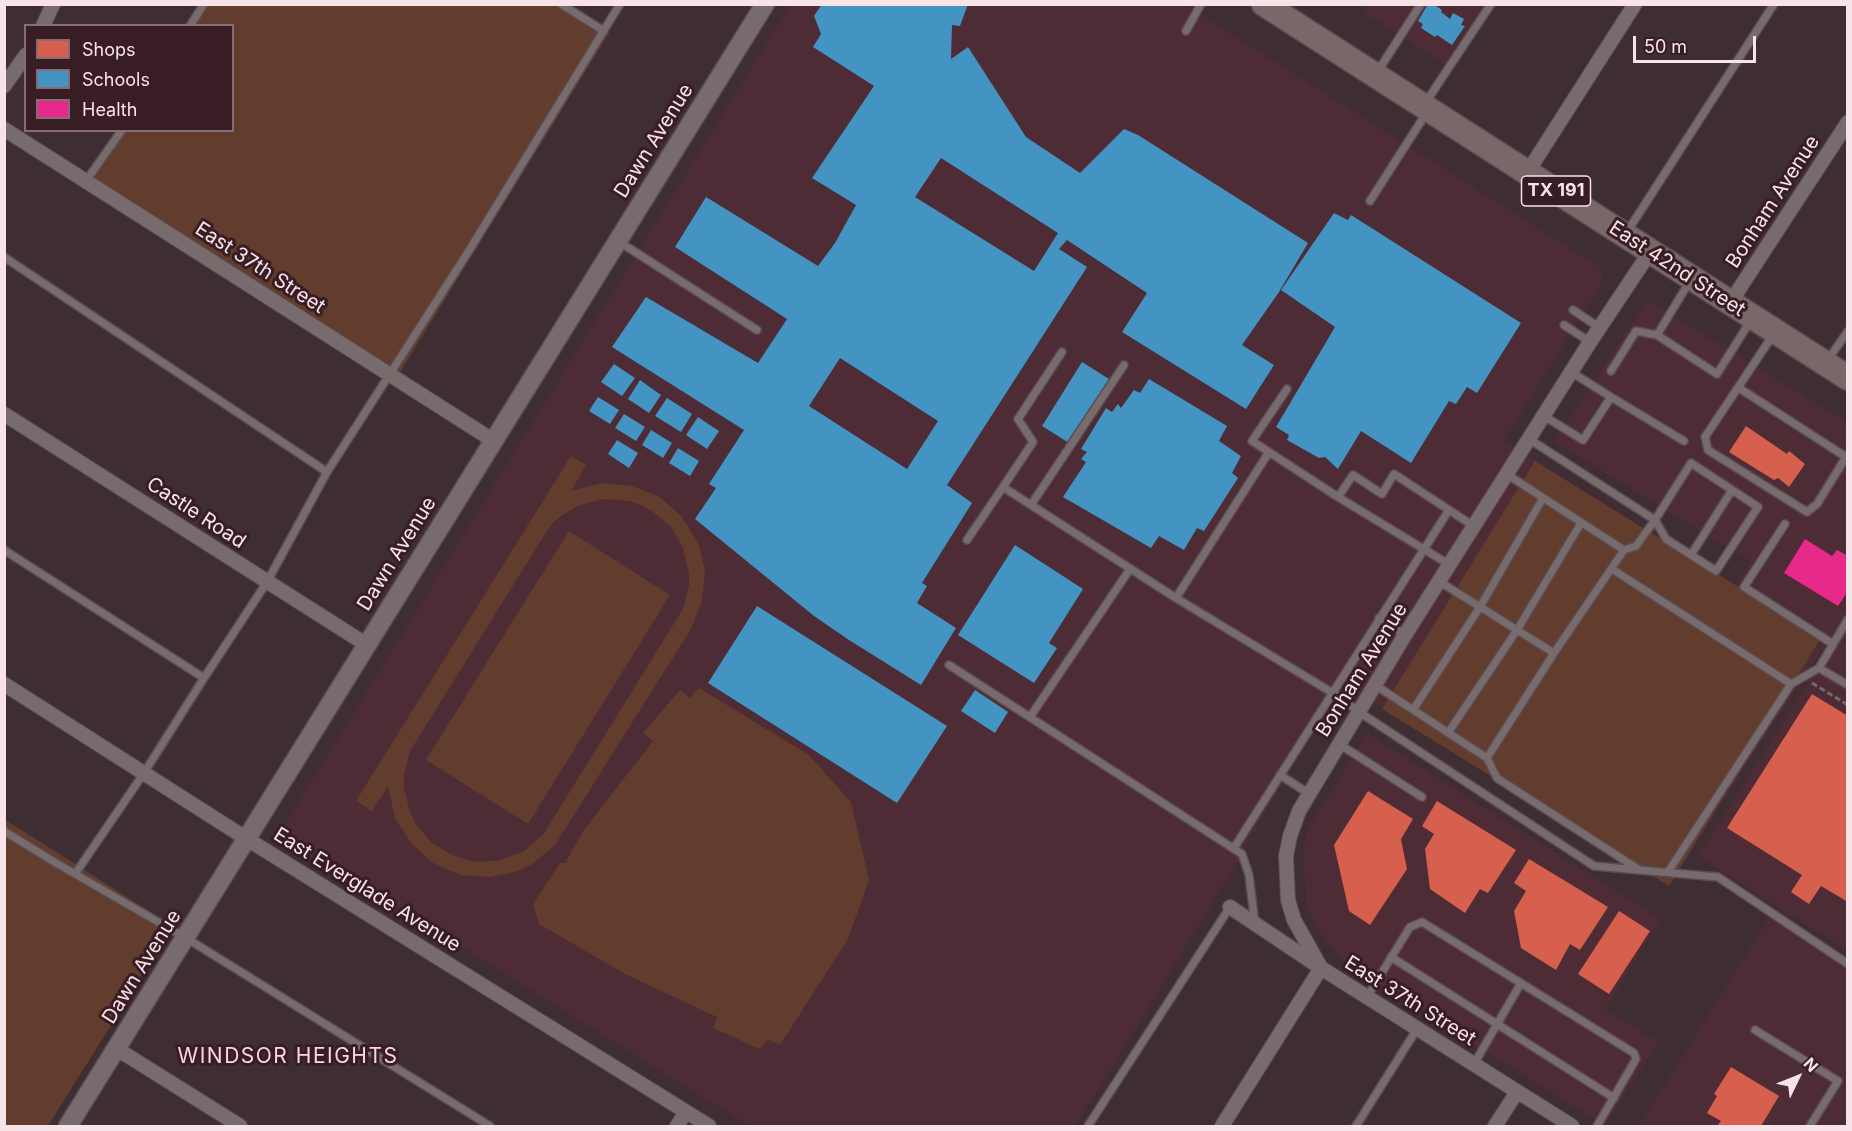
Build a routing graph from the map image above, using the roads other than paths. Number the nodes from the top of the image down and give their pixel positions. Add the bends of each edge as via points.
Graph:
1 (53, 4) edge
2 (204, 4) edge
3 (561, 4) edge
4 (620, 4) edge
5 (765, 4) edge
6 (1201, 4) edge
7 (1263, 4) edge
8 (1421, 4) edge
9 (1491, 4) edge
10 (1635, 4) edge
11 (1774, 4) edge
12 (44, 24) edge
13 (191, 24) edge
14 (604, 31) junction
15 (1186, 31) dead end
16 (24, 58) edge
17 (1376, 76) junction
18 (4, 86) edge
19 (1425, 108) junction
20 (1848, 122) edge
21 (4, 129) edge
22 (121, 132) edge
23 (1527, 173) junction
24 (86, 181) junction
25 (1370, 201) dead end
26 (1625, 235) junction
27 (618, 241) junction
28 (1650, 252) junction
29 (4, 257) edge
30 (1692, 278) junction
31 (1730, 303) junction
32 (1573, 310) dead end
33 (1752, 317) junction
34 (1563, 325) dead end
35 (1600, 327) junction
36 (757, 330) dead end
37 (1848, 331) edge
38 (1775, 333) junction
39 (1657, 335) junction
40 (1590, 342) junction
41 (1062, 352) dead end
42 (1826, 364) junction
43 (1124, 365) dead end
44 (1611, 370) dead end
45 (1571, 372) junction
46 (390, 375) junction
47 (1848, 378) edge
48 (1739, 388) junction
49 (1287, 389) dead end
50 (1611, 397) junction
51 (4, 414) edge
52 (1544, 416) junction
53 (1529, 440) junction
54 (494, 441) junction
55 (1684, 441) dead end
56 (1269, 452) junction
57 (1847, 455) edge
58 (327, 472) junction
59 (1508, 474) junction
60 (1003, 487) junction
61 (1732, 490) junction
62 (1338, 497) junction
63 (1543, 498) junction
64 (1031, 505) junction
65 (1449, 510) junction
66 (1654, 519) junction
67 (1581, 523) junction
68 (1785, 524) dead end
69 (1475, 526) junction
70 (968, 540) dead end
71 (1424, 548) junction
72 (4, 550) edge
73 (1624, 550) junction
74 (1691, 555) junction
75 (1450, 565) junction
76 (1130, 568) junction
77 (1612, 569) junction
78 (267, 582) junction
79 (1440, 582) junction
80 (1176, 598) junction
81 (1479, 606) junction
82 (1379, 618) junction
83 (1846, 624) edge
84 (1517, 630) junction
85 (1405, 635) junction
86 (1833, 644) junction
87 (367, 645) junction
88 (1554, 653) junction
89 (949, 665) dead end
90 (1820, 668) junction
91 (204, 678) junction
92 (4, 684) edge
93 (1791, 684) junction
94 (1376, 685) junction
95 (1848, 685) edge
96 (1332, 693) junction
97 (1413, 710) junction
98 (1359, 712) junction
99 (1030, 717) junction
100 (1448, 733) junction
101 (1339, 744) junction
102 (1487, 758) junction
103 (144, 773) junction
104 (1280, 775) junction
105 (1308, 794) junction
106 (1422, 797) dead end
107 (4, 831) edge
108 (248, 839) junction
109 (1234, 848) junction
110 (1639, 869) junction
111 (1668, 872) junction
112 (75, 874) junction
113 (1230, 907) joint
114 (1255, 924) junction
115 (186, 938) junction
116 (1391, 957) junction
117 (1848, 964) edge
118 (1321, 968) junction
119 (1521, 983) junction
120 (1366, 997) junction
121 (1498, 1023) junction
122 (1417, 1029) junction
123 (1755, 1030) dead end
124 (117, 1049) junction
125 (1473, 1065) junction
126 (1517, 1092) junction
127 (1614, 1098) junction
128 (686, 1112) junction
129 (68, 1126) edge
130 (240, 1126) edge
131 (490, 1126) edge
132 (677, 1126) edge
133 (710, 1126) edge
134 (1088, 1126) edge
135 (1222, 1126) edge
136 (1356, 1126) edge
137 (1495, 1126) edge
138 (1572, 1126) edge
139 (1597, 1126) edge
140 (1810, 1126) edge

1 - 12 street
2 - 13 lane
3 - 14 lane
4 - 14 lane
5 - 27 street, Dawn Avenue
6 - 15 lane
7 - 17 highway, East 42nd Street / TX 191
8 - 17 lane
9 - 19 lane
10 - 23 street
11 - 26 lane
14 - 46 lane
16 - 18 street
17 - 19 highway, East 42nd Street / TX 191
19 - 23 highway, East 42nd Street / TX 191
19 - 25 lane
20 - 31 street, Bonham Avenue
21 - 24 street, East 37th Street
22 - 24 lane
23 - 26 highway, East 42nd Street / TX 191
24 - 46 street, East 37th Street
26 - 28 highway, East 42nd Street / TX 191
27 - 36 lane
27 - 54 street, Dawn Avenue
28 - 30 highway, East 42nd Street / TX 191
28 - 35 street, Bonham Avenue
29 - 58 lane
30 - 31 highway, East 42nd Street / TX 191
30 - 39 lane
31 - 33 highway, East 42nd Street / TX 191
32 - 35 lane
33 - 38 highway, East 42nd Street / TX 191
33 - 39 lane via 1717,374
34 - 40 lane
35 - 40 street, Bonham Avenue
37 - 42 lane
38 - 42 highway, East 42nd Street / TX 191
38 - 48 lane
39 - 44 lane via 1636,331
40 - 45 street, Bonham Avenue
41 - 60 lane via 1018,419 1033,442
42 - 47 highway, East 42nd Street / TX 191
43 - 64 lane
45 - 50 lane
45 - 52 street, Bonham Avenue
46 - 54 street, East 37th Street
46 - 58 lane
48 - 57 lane
48 - 57 lane via 1705,438 1708,450 1807,512 1817,504
49 - 56 lane via 1252,441
50 - 52 lane via 1583,440
50 - 55 lane
51 - 78 street, Castle Road
52 - 53 street, Bonham Avenue
53 - 59 street, Bonham Avenue
53 - 66 lane
54 - 87 street, Dawn Avenue
56 - 62 lane
56 - 80 lane
58 - 78 lane
59 - 63 lane
59 - 69 street, Bonham Avenue
60 - 64 lane
60 - 70 lane
61 - 66 lane via 1691,463
61 - 74 lane
61 - 74 lane via 1758,507 1716,572
62 - 65 lane via 1353,475 1382,494 1394,474
62 - 71 lane
63 - 67 lane
63 - 81 lane
64 - 76 lane
65 - 69 lane
65 - 71 lane
66 - 73 lane via 1636,546
66 - 74 lane via 1666,539
67 - 73 lane
67 - 84 lane
68 - 86 lane via 1744,587
69 - 75 street, Bonham Avenue
71 - 75 lane
71 - 82 lane
72 - 91 lane
73 - 77 lane
75 - 79 street, Bonham Avenue
76 - 80 lane
76 - 99 lane
77 - 88 lane
77 - 93 lane
78 - 87 street, Castle Road
78 - 91 lane
79 - 81 lane
79 - 85 street, Bonham Avenue
80 - 96 lane
81 - 84 lane
81 - 97 lane
82 - 85 lane
82 - 96 lane
83 - 86 lane
84 - 88 lane
84 - 100 lane
85 - 94 street, Bonham Avenue
86 - 90 lane
87 - 108 street, Dawn Avenue
88 - 102 lane
89 - 99 lane
90 - 93 lane
90 - 95 lane
91 - 103 lane
92 - 103 street, East Everglade Avenue
93 - 111 lane
94 - 97 lane
94 - 98 street, Bonham Avenue
96 - 98 lane
96 - 104 lane
97 - 100 lane
98 - 101 street, Bonham Avenue
98 - 110 lane via 1594,866
99 - 109 lane
100 - 102 lane
101 - 105 street, Bonham Avenue
101 - 106 lane
102 - 110 lane via 1497,778
103 - 108 street, East Everglade Avenue
103 - 112 lane
104 - 105 lane
104 - 109 lane
105 - 118 street, Bonham Avenue via 1290,836 1286,879 1294,920
107 - 112 lane
108 - 115 street, Dawn Avenue
108 - 128 street, East Everglade Avenue
109 - 114 lane via 1242,854 1249,875
110 - 111 lane
111 - 117 lane via 1718,877
112 - 115 lane
113 - 114 street, East 37th Street
113 - 134 lane
114 - 118 street, East 37th Street
115 - 124 street, Dawn Avenue
115 - 131 lane
116 - 119 lane via 1410,927 1422,922
116 - 120 lane
116 - 121 lane
118 - 120 street, East 37th Street
118 - 135 street
119 - 121 lane
119 - 127 lane via 1634,1053 1636,1059
120 - 122 street, East 37th Street
121 - 125 lane
121 - 127 lane
122 - 125 street, East 37th Street
122 - 136 lane
123 - 140 lane via 1838,1081
124 - 129 street, Dawn Avenue
124 - 130 street
125 - 126 street, East 37th Street
126 - 137 street
126 - 138 street, East 37th Street
127 - 139 lane
128 - 132 street
128 - 133 street, East Everglade Avenue

